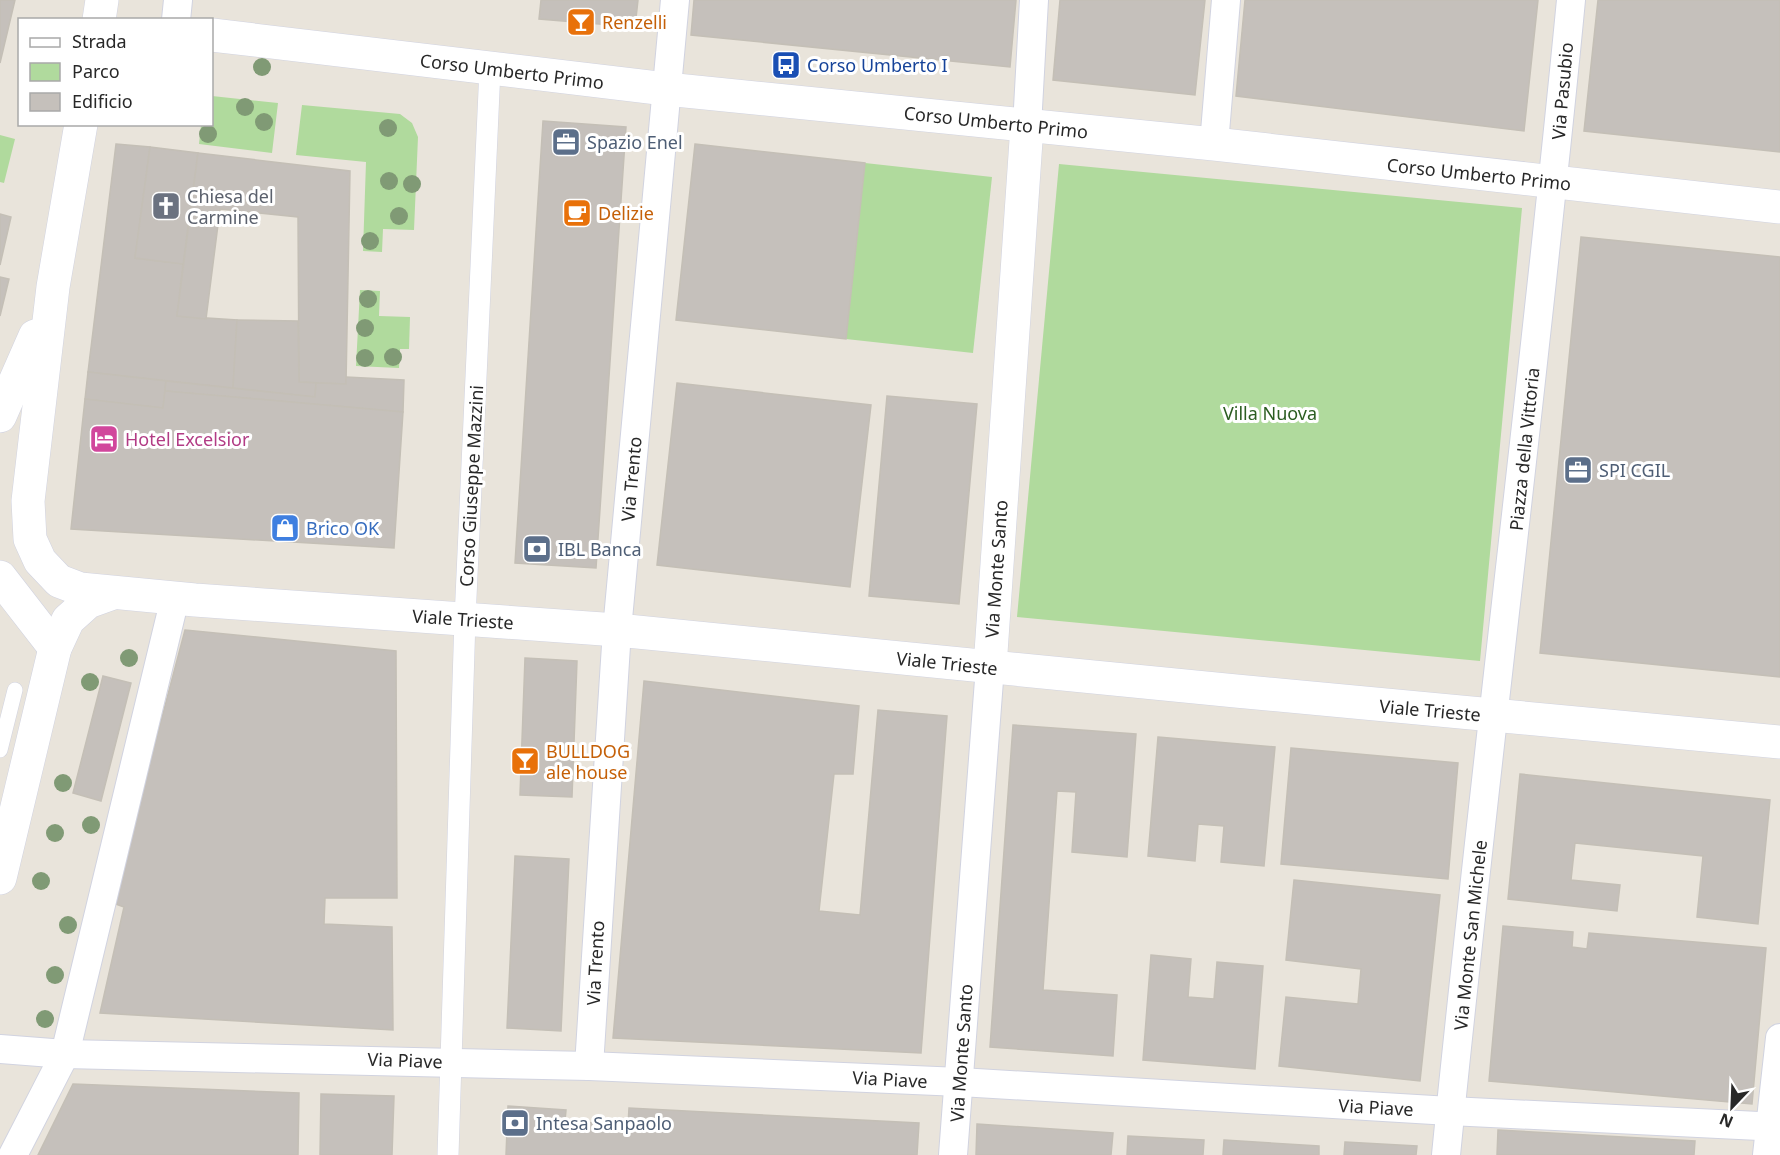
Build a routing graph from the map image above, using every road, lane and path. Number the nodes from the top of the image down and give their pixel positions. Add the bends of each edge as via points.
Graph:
1 (102, 0) edge
2 (178, 0) edge
3 (675, 0) edge
4 (1034, 0) edge
5 (1226, 0) edge
6 (1570, 0) edge
7 (99, 18) edge
8 (176, 18) edge
9 (213, 34) edge
10 (490, 69) junction
11 (666, 89) junction
12 (81, 126) edge
13 (1027, 126) junction
14 (1214, 144) junction
15 (1553, 182) junction
16 (1780, 207) edge
17 (53, 287) junction
18 (0, 416) edge
19 (0, 578) edge
20 (112, 592) junction
21 (175, 598) junction
22 (465, 619) junction
23 (617, 630) junction
24 (56, 648) junction
25 (990, 667) junction
26 (15, 690) dead end
27 (1493, 716) junction
28 (1780, 742) edge
29 (0, 750) edge
30 (0, 878) edge
31 (1780, 1038) edge
32 (0, 1049) edge
33 (65, 1054) junction
34 (450, 1062) junction
35 (589, 1066) junction
36 (960, 1082) junction
37 (1450, 1111) junction
38 (1775, 1127) edge
39 (13, 1155) edge
40 (448, 1155) edge
41 (953, 1155) edge
42 (1446, 1155) edge
43 (1767, 1155) edge

1 - 7 street
2 - 8 street
3 - 11 street, Via Trento
4 - 13 street
5 - 14 street
6 - 15 street, Via Pasubio
9 - 10 street, Corso Umberto Primo
10 - 11 street, Corso Umberto Primo
10 - 22 street, Corso Giuseppe Mazzini
11 - 13 street, Corso Umberto Primo
11 - 23 street, Via Trento
12 - 17 street
13 - 14 street, Corso Umberto Primo
13 - 25 street, Via Monte Santo
14 - 15 street, Corso Umberto Primo
15 - 16 street, Corso Umberto Primo
15 - 27 street, Piazza della Vittoria
17 - 18 street
17 - 20 street, Viale Trieste via 28,501 30,539 39,561 59,581 80,589
19 - 24 street
20 - 21 street, Viale Trieste
20 - 24 street via 88,602 68,620
21 - 22 street, Viale Trieste
21 - 33 street
22 - 23 street, Viale Trieste
22 - 34 street, Corso Giuseppe Mazzini
23 - 25 street, Viale Trieste
23 - 35 street, Via Trento
24 - 30 street
25 - 27 street, Viale Trieste
25 - 36 street, Via Monte Santo
26 - 29 lane
27 - 28 street, Viale Trieste
27 - 37 street, Via Monte San Michele
31 - 38 street
32 - 33 street, Via Piave
33 - 34 street, Via Piave
33 - 39 street
34 - 35 street, Via Piave
34 - 40 street, Corso Giuseppe Mazzini
35 - 36 street, Via Piave
36 - 37 street, Via Piave
36 - 41 street, Via Monte Santo
37 - 38 street, Via Piave
37 - 42 street, Via Monte San Michele
38 - 43 street

